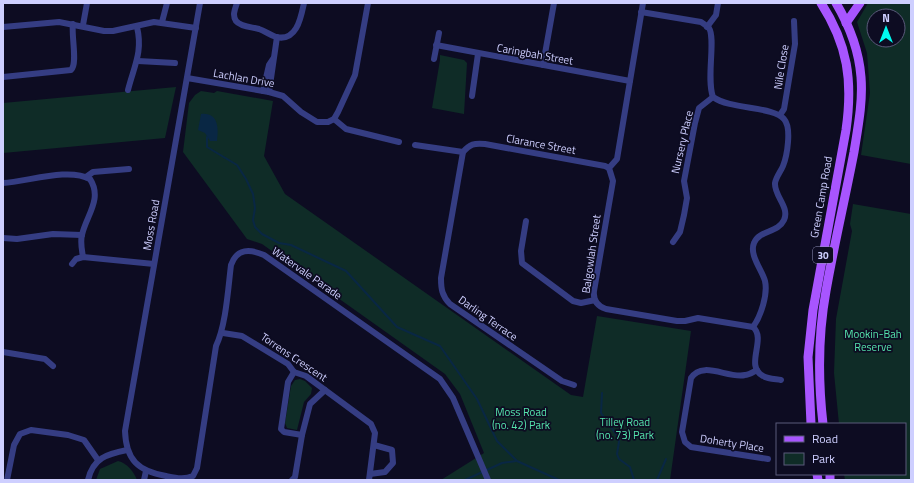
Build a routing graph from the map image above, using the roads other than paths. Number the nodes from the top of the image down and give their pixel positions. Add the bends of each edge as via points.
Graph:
1 (87, 3) edge
2 (167, 3) edge
3 (200, 3) edge
4 (237, 3) edge
5 (304, 3) edge
6 (368, 3) edge
7 (554, 3) edge
8 (643, 3) edge
9 (718, 3) edge
10 (821, 3) edge
11 (836, 3) edge
12 (860, 3) edge
13 (641, 12) junction
14 (794, 21) dead end
15 (162, 22) junction
16 (846, 23) junction
17 (73, 24) junction
18 (83, 25) junction
19 (707, 26) junction
20 (3, 27) edge
21 (137, 27) junction
22 (196, 28) junction
23 (439, 33) dead end
24 (277, 37) junction
25 (436, 45) junction
26 (478, 54) junction
27 (434, 59) dead end
28 (138, 61) junction
29 (175, 63) dead end
30 (543, 65) junction
31 (3, 77) edge
32 (186, 78) junction
33 (630, 81) junction
34 (128, 90) dead end
35 (266, 91) junction
36 (472, 96) dead end
37 (713, 97) junction
38 (780, 115) junction
39 (334, 119) junction
40 (399, 142) dead end
41 (415, 145) dead end
42 (463, 152) junction
43 (609, 168) junction
44 (129, 169) dead end
45 (86, 177) junction
46 (3, 183) edge
47 (526, 221) dead end
48 (82, 235) junction
49 (3, 238) edge
50 (673, 242) dead end
51 (83, 257) junction
52 (72, 264) dead end
53 (154, 264) junction
54 (595, 300) junction
55 (753, 327) junction
56 (223, 333) junction
57 (3, 352) edge
58 (54, 366) dead end
59 (757, 370) junction
60 (294, 372) junction
61 (781, 380) dead end
62 (574, 385) dead end
63 (324, 390) junction
64 (811, 423) edge
65 (823, 423) edge
66 (302, 435) junction
67 (374, 445) junction
68 (127, 450) junction
69 (768, 459) dead end
70 (98, 460) junction
71 (146, 471) junction
72 (369, 477) edge
73 (196, 478) edge
74 (7, 480) edge
75 (88, 480) edge
76 (144, 480) edge
77 (292, 480) edge
78 (488, 480) edge

1 - 18 street
2 - 15 street
3 - 22 street, Moss Road
4 - 24 street via 234,14 239,24
5 - 24 street via 299,25 294,32
6 - 39 street via 355,75
7 - 30 street
8 - 13 street
9 - 19 street via 716,15
10 - 64 main road, Green Camp Road / 30 via 836,28 845,55 850,100 812,317 808,378
11 - 16 main road, Green Camp Road
12 - 16 main road
13 - 19 street via 701,22
13 - 33 street
14 - 38 street, Nile Close via 795,44 784,110
15 - 21 street
15 - 22 street
16 - 65 main road, Green Camp Road / 30 via 860,66 861,96 858,125 822,319 820,375
17 - 18 street
17 - 20 street via 59,22
17 - 31 street via 74,68 66,72
18 - 21 street via 104,31
19 - 37 street via 711,35 709,88
21 - 28 street via 140,41
22 - 32 street, Moss Road
23 - 25 street
24 - 35 street via 273,59 269,65
25 - 26 street, Caringbah Street
25 - 27 street
26 - 30 street, Caringbah Street
26 - 36 street
28 - 29 street
28 - 34 street via 133,69
30 - 33 street, Caringbah Street
32 - 35 street, Lachlan Drive
32 - 53 street, Moss Road
33 - 43 street via 617,159
35 - 39 street, Lachlan Drive via 283,96 317,122
37 - 38 street via 728,104
37 - 50 street, Nursery Place via 699,108 684,181 687,198 684,215 680,232
38 - 55 street via 786,120 789,131 783,166 775,183 785,219 782,224 762,235 753,244 753,251 765,281 760,314
39 - 40 street via 346,129
41 - 42 street
42 - 43 street, Clarance Street via 469,145 476,143
42 - 62 street, Darling Terrace via 441,278 444,298 562,382
43 - 54 street, Balgowlah Street via 613,181 594,291
44 - 45 street via 93,172
45 - 46 street via 46,176
45 - 48 street via 94,185 95,198
47 - 54 street via 521,251 522,263 573,301 581,303
48 - 49 street via 53,234 17,239
48 - 51 street
51 - 52 street via 76,259
51 - 53 street
53 - 68 street, Moss Road via 125,432
54 - 55 street, Balgowlah Street via 606,308 677,321 685,322 698,318
55 - 59 street via 759,337 755,361
56 - 60 street, Torrens Crescent via 242,336 261,346 288,364
56 - 73 street, Watervale Parade via 216,346
56 - 78 street, Watervale Parade via 234,259 240,252 250,250 264,254 440,379 453,398
57 - 58 street via 45,359
59 - 61 street via 764,377
59 - 69 street, Doherty Place via 745,375 704,370 694,374 691,378 682,432 685,442 691,447
60 - 63 street, Torrens Crescent via 306,376
60 - 66 street via 288,382 281,429 284,432
63 - 66 street via 310,404
63 - 67 street, Torrens Crescent via 371,424 375,433
66 - 77 street via 295,477
67 - 72 street, Torrens Crescent
67 - 72 street, Torrens Crescent via 392,450 394,463 385,472
68 - 70 street
68 - 71 street, Watervale Parade via 133,461
70 - 74 street via 84,440 68,434 31,430 20,434 14,445
70 - 75 street via 94,463
71 - 73 street, Watervale Parade via 179,479
71 - 76 street

